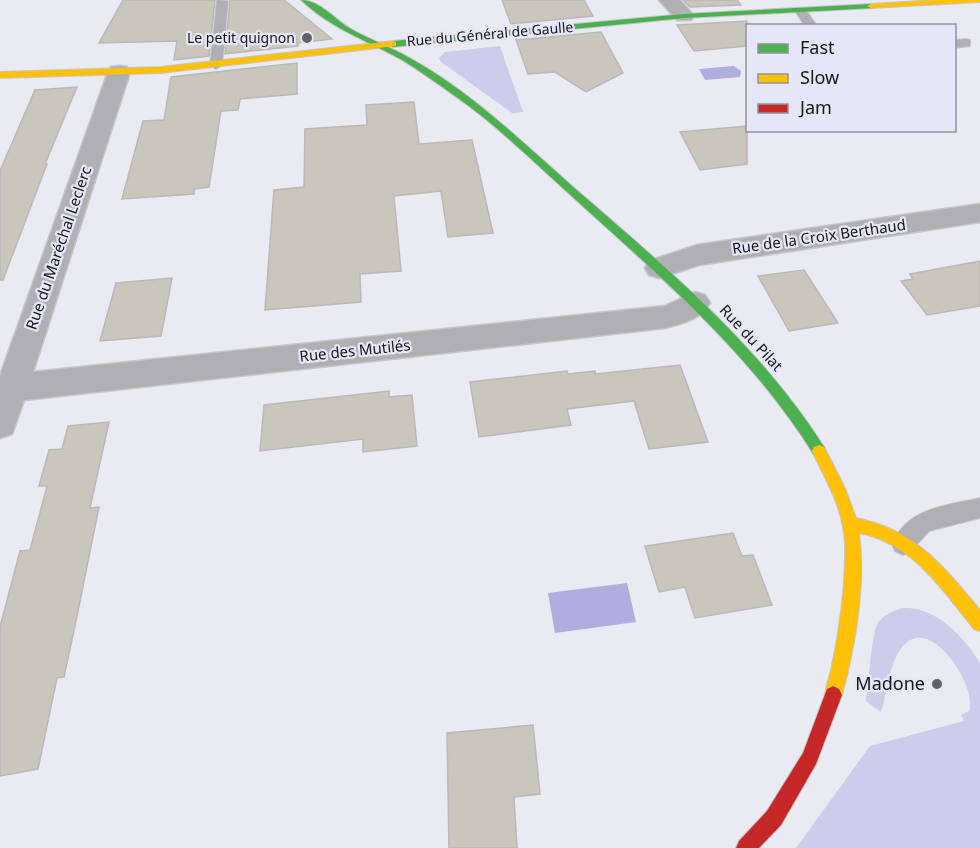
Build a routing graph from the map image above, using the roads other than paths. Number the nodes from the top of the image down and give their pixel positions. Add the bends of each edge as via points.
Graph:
1 (305, 0) edge
2 (669, 0) edge
3 (980, 0) edge
4 (222, 1) edge
5 (801, 11) junction
6 (684, 16) junction
7 (809, 24) edge
8 (379, 45) junction
9 (216, 65) junction
10 (119, 72) junction
11 (0, 75) edge
12 (980, 213) edge
13 (659, 268) junction
14 (695, 303) junction
15 (6, 389) edge
16 (0, 424) edge
17 (980, 508) edge
18 (850, 524) junction
19 (903, 544) junction
20 (980, 623) edge
21 (746, 848) edge

1 - 8 street, Rue du Pilat via 346,30
2 - 6 street
3 - 5 street, Rue du Général de Gaulle
4 - 9 lane
5 - 6 street, Rue du Général de Gaulle
5 - 7 lane
6 - 8 street, Rue du Général de Gaulle
8 - 9 street, Rue du Général de Gaulle
8 - 13 street, Rue du Pilat via 461,96
9 - 10 street, Rue du Général de Gaulle
10 - 11 street, Rue du Général de Gaulle
10 - 15 street, Rue du Maréchal Leclerc
12 - 13 street, Rue de la Croix Berthaud via 698,255
13 - 14 street, Rue du Pilat
14 - 15 street, Rue des Mutilés via 665,317
14 - 18 street, Rue du Pilat via 756,365 799,419 830,470
15 - 16 street, Rue du Maréchal Leclerc
17 - 19 lane via 923,522
18 - 19 street via 887,534
18 - 21 street, Rue du Pilat via 852,573 834,691 810,758 774,818
19 - 20 street

